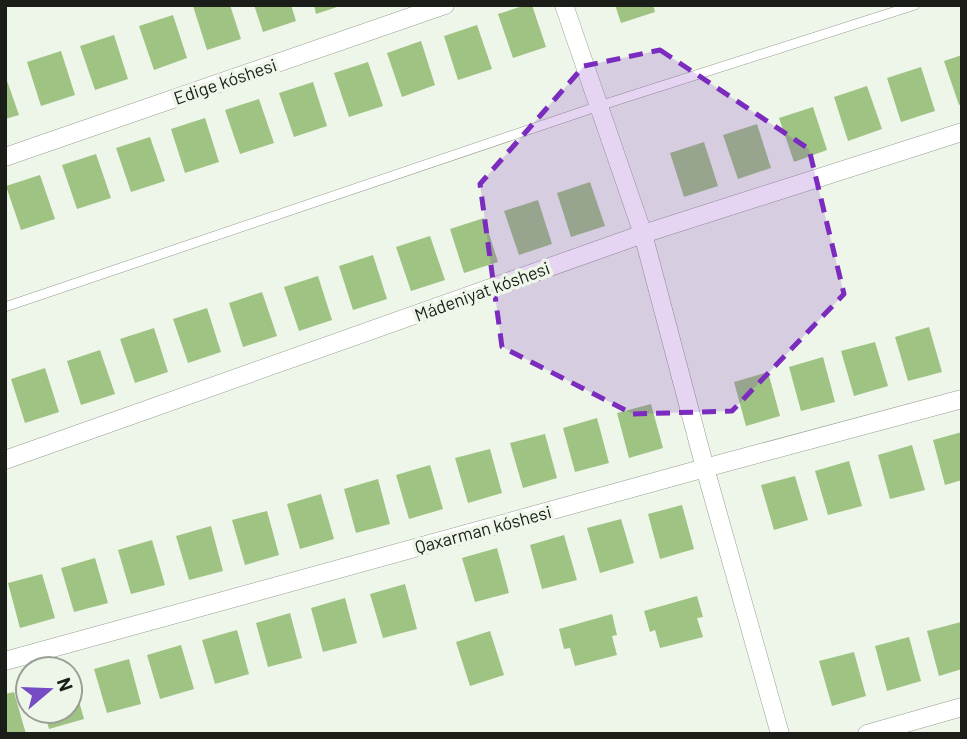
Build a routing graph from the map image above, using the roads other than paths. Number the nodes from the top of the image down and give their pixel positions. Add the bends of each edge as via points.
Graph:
1 (445, 5) edge
2 (564, 5) edge
3 (915, 5) edge
4 (599, 106) junction
5 (962, 132) edge
6 (5, 157) edge
7 (643, 234) junction
8 (5, 307) edge
9 (962, 399) edge
10 (5, 460) edge
11 (705, 468) junction
12 (5, 661) edge
13 (962, 707) edge
14 (780, 734) edge
15 (867, 734) edge

1 - 6 street, Edige kóshesi
2 - 4 street
3 - 4 lane
4 - 7 street
4 - 8 lane
5 - 7 street, Mádeniyat kóshesi
7 - 10 street, Mádeniyat kóshesi
7 - 11 street
9 - 11 street, Qaxarman kóshesi
11 - 12 street, Qaxarman kóshesi
11 - 14 street
13 - 15 street

